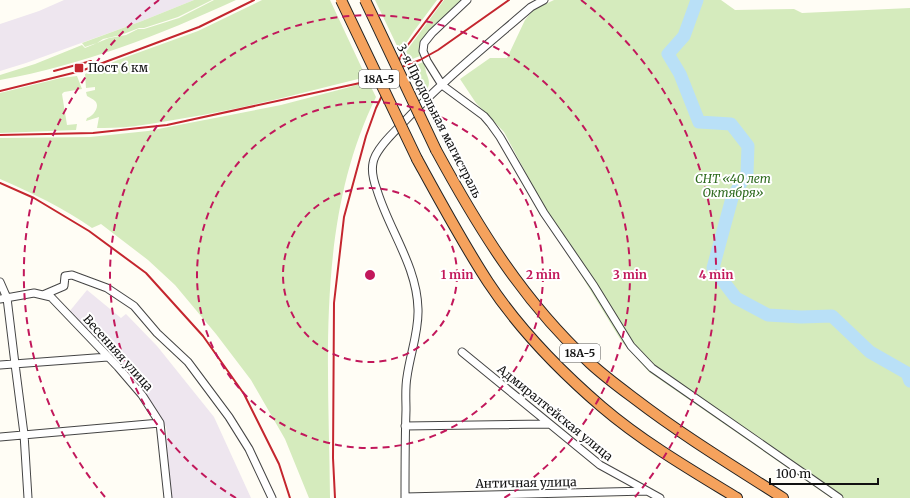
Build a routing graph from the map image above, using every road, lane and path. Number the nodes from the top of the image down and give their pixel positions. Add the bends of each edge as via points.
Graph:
1 (341, 0) edge
2 (365, 0) edge
3 (467, 0) edge
4 (544, 0) edge
5 (442, 85) junction
6 (0, 282) edge
7 (43, 295) junction
8 (3, 298) edge
9 (462, 352) dead end
10 (108, 357) junction
11 (15, 364) junction
12 (0, 365) edge
13 (160, 423) junction
14 (549, 424) junction
15 (405, 426) junction
16 (24, 434) junction
17 (0, 437) edge
18 (647, 491) junction
19 (28, 498) edge
20 (168, 498) edge
21 (272, 498) edge
22 (405, 498) edge
23 (660, 498) edge
24 (737, 498) edge
25 (783, 498) edge
26 (839, 498) edge

1 - 24 highway, 18А-5, bridge via 417,159 448,217 489,283 512,314 551,359 603,408
2 - 25 highway, 3-я Продольная магистраль / 18А-5, bridge via 436,150 466,204 530,299 590,363 647,408
3 - 5 street via 432,32 424,43 423,51
4 - 5 street via 531,7
5 - 15 street via 388,138 373,163 377,190 416,288 417,328 407,379
5 - 26 street via 490,123 544,213 631,346 652,368
6 - 8 street
7 - 8 street via 34,293
7 - 10 street, Весенняя улица via 51,297
7 - 21 street via 64,286 65,276 72,275 107,288 134,306 157,333 188,362 229,417 249,449
8 - 11 street
9 - 14 street, Адмиралтейская улица
10 - 11 street
10 - 13 street, Весенняя улица via 142,395
11 - 12 street
11 - 16 street
13 - 16 street
13 - 20 street, Весенняя улица
14 - 15 street
14 - 18 street, Адмиралтейская улица via 600,465
15 - 22 street
16 - 17 street
16 - 19 street
18 - 22 street, Античная улица
18 - 23 street, Адмиралтейская улица

